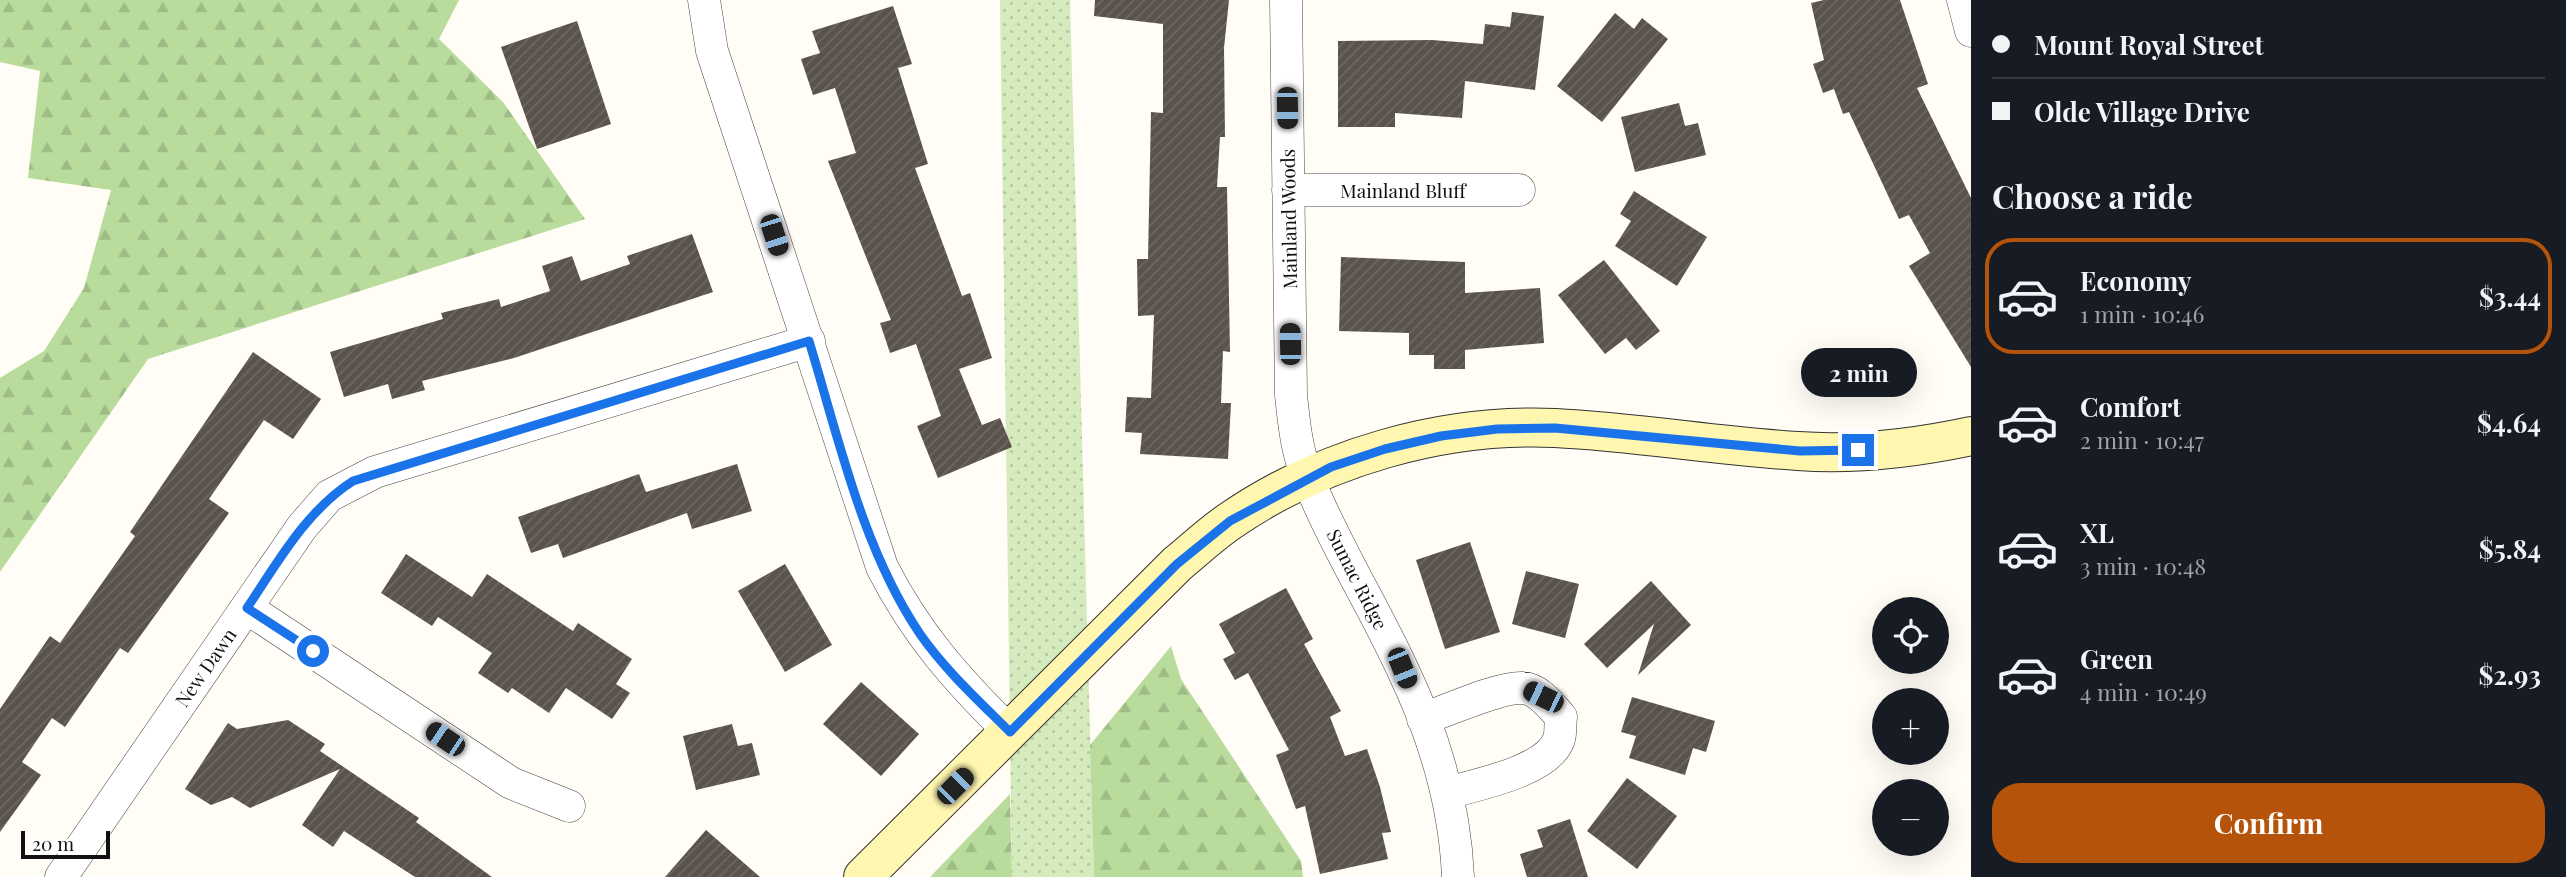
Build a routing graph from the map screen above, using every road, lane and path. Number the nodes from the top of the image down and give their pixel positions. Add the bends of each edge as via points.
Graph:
1 (704, 0) edge
2 (1286, 0) edge
3 (1963, 0) edge
4 (1971, 31) edge
5 (1288, 190) junction
6 (1519, 190) dead end
7 (809, 341) junction
8 (1971, 436) edge
9 (1308, 478) junction
10 (247, 608) junction
11 (1423, 719) junction
12 (1010, 732) junction
13 (1447, 793) junction
14 (569, 806) dead end
15 (61, 877) edge
16 (863, 877) edge
17 (1458, 877) edge

1 - 7 street via 712,51
2 - 5 street, Mainland Woods
3 - 4 street
5 - 6 street, Mainland Bluff
5 - 9 street, Mainland Woods via 1291,396 1296,439
7 - 10 street, New Dawn via 353,481 329,496 302,527
7 - 12 street via 868,530 900,603 922,637
8 - 9 street via 1927,445 1800,451 1555,428 1497,429 1385,449
9 - 11 street, Sumac Ridge
9 - 12 street via 1230,521 1177,564
10 - 14 street via 511,783
10 - 15 street, New Dawn
11 - 13 street, Sumac Ridge
11 - 13 street via 1524,687 1543,697 1561,717 1559,741 1541,760 1509,775
12 - 16 street
13 - 17 street, Sumac Ridge

